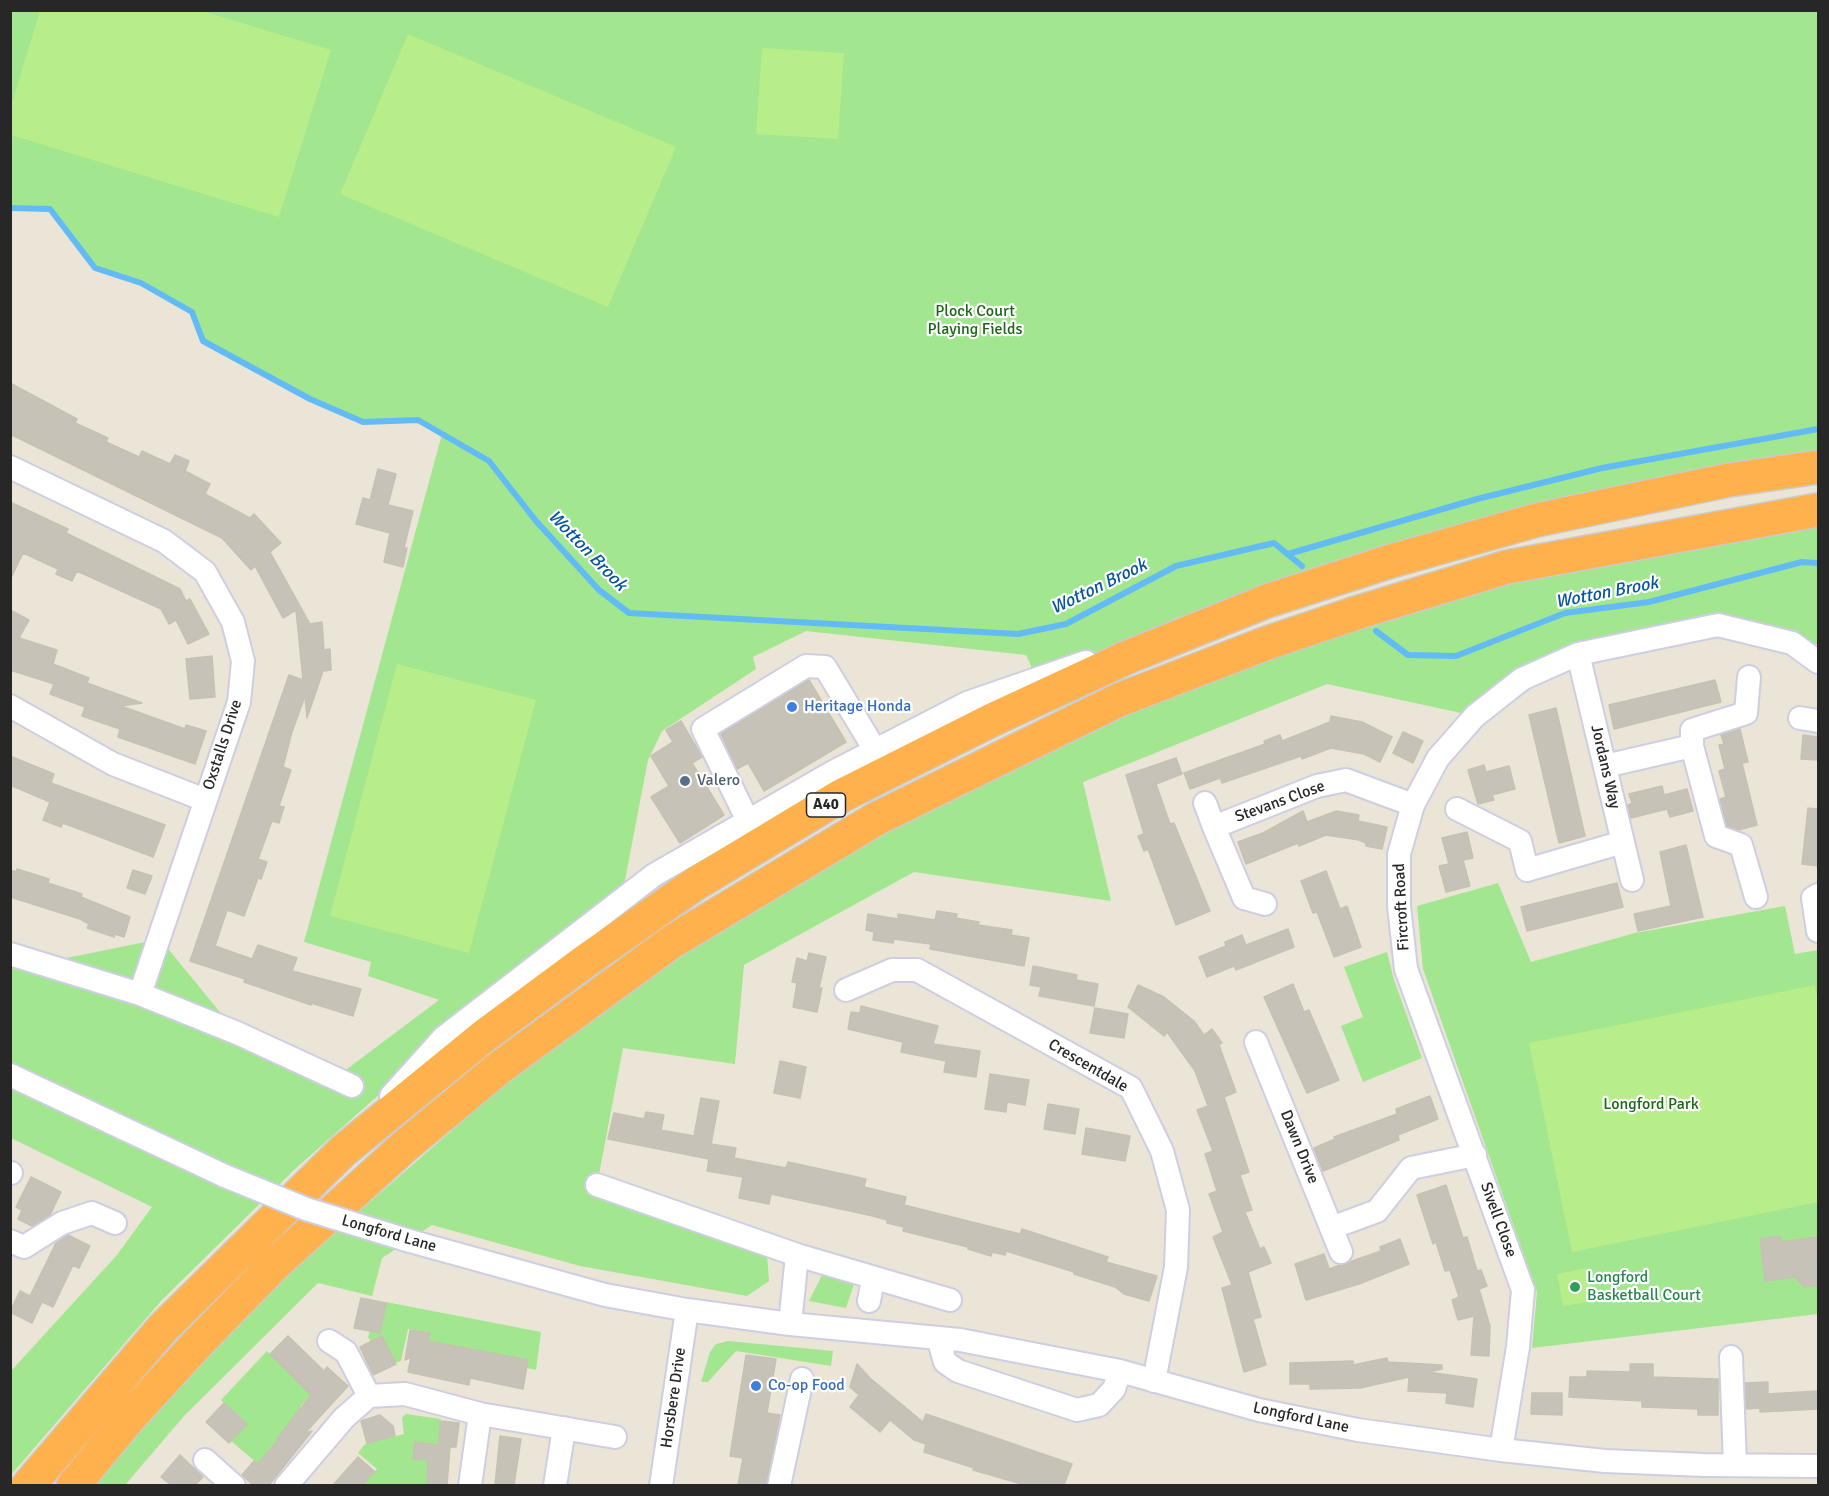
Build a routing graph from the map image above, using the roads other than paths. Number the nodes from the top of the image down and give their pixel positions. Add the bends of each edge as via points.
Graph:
1 (10, 467) edge
2 (1818, 467) edge
3 (1818, 510) edge
4 (1267, 601) junction
5 (1578, 654) junction
6 (1818, 662) edge
7 (1749, 677) dead end
8 (10, 706) edge
9 (1692, 746) junction
10 (875, 750) junction
11 (1605, 766) junction
12 (205, 800) junction
13 (1204, 803) dead end
14 (1413, 805) junction
15 (1457, 809) dead end
16 (748, 821) junction
17 (1214, 827) junction
18 (1623, 842) junction
19 (1632, 880) dead end
20 (1818, 895) edge
21 (1756, 897) dead end
22 (1248, 905) dead end
23 (1818, 931) edge
24 (10, 954) edge
25 (846, 990) dead end
26 (140, 994) junction
27 (1256, 1042) dead end
28 (10, 1075) edge
29 (352, 1086) dead end
30 (343, 1152) junction
31 (1475, 1155) junction
32 (597, 1185) dead end
33 (115, 1223) dead end
34 (1332, 1228) junction
35 (17, 1244) edge
36 (1341, 1252) dead end
37 (797, 1255) junction
38 (873, 1279) junction
39 (950, 1300) dead end
40 (869, 1301) dead end
41 (687, 1310) junction
42 (790, 1324) junction
43 (938, 1338) junction
44 (329, 1341) dead end
45 (1731, 1357) dead end
46 (1120, 1371) junction
47 (802, 1379) dead end
48 (1154, 1382) junction
49 (369, 1396) junction
50 (480, 1414) junction
51 (564, 1428) junction
52 (615, 1437) dead end
53 (1501, 1450) junction
54 (205, 1460) dead end
55 (1735, 1465) junction
56 (1818, 1466) edge
57 (1704, 1475) edge
58 (28, 1485) edge
59 (73, 1485) edge
60 (234, 1485) edge
61 (286, 1485) edge
62 (470, 1485) edge
63 (555, 1485) edge
64 (661, 1485) edge
65 (779, 1485) edge

1 - 12 street, Oxstalls Drive via 164,541 205,572 233,622 243,661 239,702
2 - 4 highway, A40 via 1729,480 1537,520
3 - 59 highway, A40 via 1506,567 1356,613 1119,700 876,819 674,941 499,1068 274,1265 160,1384
4 - 10 street via 966,703
4 - 30 highway, A40 via 1117,662 841,796 695,884 584,962 484,1036
5 - 6 street, Fircroft Road via 1718,625 1792,644
5 - 11 street, Jordans Way
5 - 14 street, Fircroft Road via 1522,679 1475,716 1438,758
7 - 9 street via 1746,713 1692,730
8 - 12 street via 113,764
9 - 11 street
9 - 21 street via 1716,836 1741,845
10 - 16 street
10 - 16 street via 825,667 806,666 703,729
11 - 18 street, Jordans Way
12 - 26 street, Oxstalls Drive
13 - 17 street, Stevans Close
14 - 17 street, Stevans Close via 1346,780 1317,786
14 - 31 street, Fircroft Road via 1399,854 1406,969
15 - 18 street via 1520,841 1518,873
16 - 30 street via 654,875 443,1038
17 - 22 street, Stevans Close
18 - 19 street, Jordans Way
20 - 23 street via 1813,898
24 - 26 street
25 - 48 street, Crescentdale via 865,971 917,970 1131,1088 1162,1151 1178,1209 1176,1267
26 - 29 street
27 - 34 street, Dawn Drive
28 - 41 street, Longford Lane, bridge via 225,1176 306,1209 605,1295
30 - 58 highway, A40 via 163,1328
31 - 34 street via 1411,1168 1377,1211
31 - 53 street, Sivell Close via 1523,1290
32 - 37 street via 630,1207
33 - 35 street via 92,1213
34 - 36 street, Dawn Drive
37 - 38 street
37 - 42 street
38 - 39 street
38 - 40 street
41 - 42 street, Longford Lane
41 - 64 street, Horsbere Drive
42 - 43 street, Longford Lane
43 - 46 street, Longford Lane
43 - 46 street via 945,1362 958,1371 1077,1410 1099,1405 1114,1389
44 - 49 street via 346,1352
45 - 55 street
46 - 48 street, Longford Lane
47 - 65 street
48 - 53 street, Longford Lane via 1259,1410 1358,1430
49 - 50 street via 405,1394
49 - 61 street via 344,1418
50 - 51 street
50 - 62 street
51 - 52 street
51 - 63 street
53 - 57 street, Longford Lane
54 - 60 street
55 - 56 street, Longford Lane
55 - 57 street, Longford Lane

